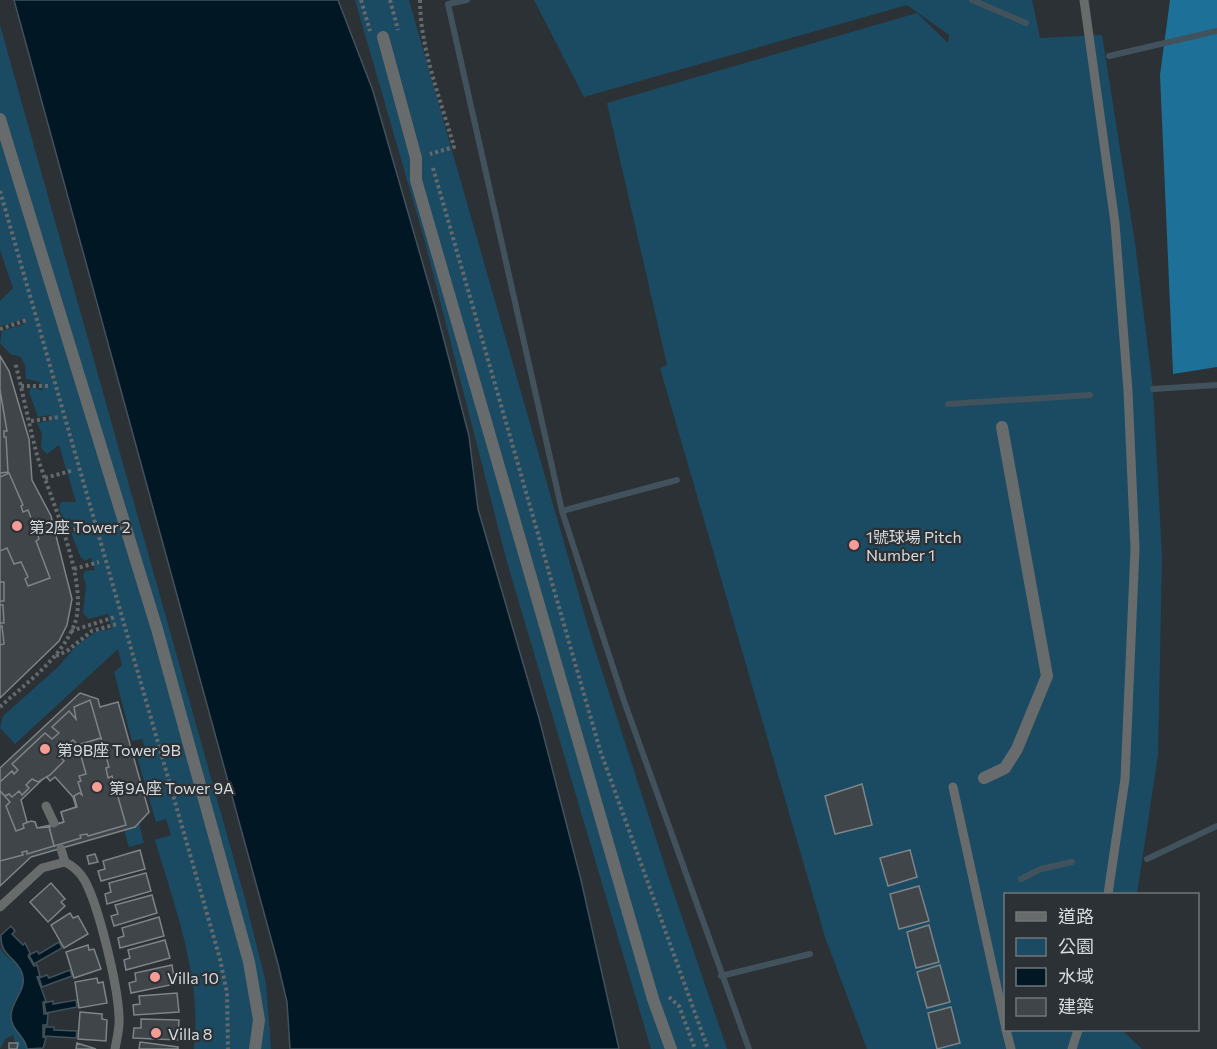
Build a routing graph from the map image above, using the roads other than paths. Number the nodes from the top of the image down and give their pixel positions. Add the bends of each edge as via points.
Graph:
1 (1084, 0) edge
2 (383, 38) dead end
3 (0, 119) edge
4 (1002, 427) dead end
5 (984, 778) dead end
6 (953, 787) dead end
7 (46, 806) dead end
8 (54, 823) dead end
9 (61, 849) dead end
10 (64, 862) junction
11 (1108, 893) edge
12 (0, 907) edge
13 (1004, 1020) edge
14 (1006, 1031) edge
15 (1077, 1031) edge
16 (115, 1049) edge
17 (255, 1049) edge
18 (670, 1049) edge
19 (1011, 1049) edge
20 (1072, 1049) edge

1 - 11 lane via 1115,223 1135,549 1125,779
2 - 18 street via 416,158 416,180
3 - 17 street via 157,629 246,950 259,1020
4 - 5 street via 1047,676 1017,749 1005,768
6 - 13 lane
7 - 8 lane
9 - 10 lane
10 - 12 lane via 42,868
10 - 16 lane via 80,873 86,883 105,946 118,999
14 - 19 lane
15 - 20 lane

